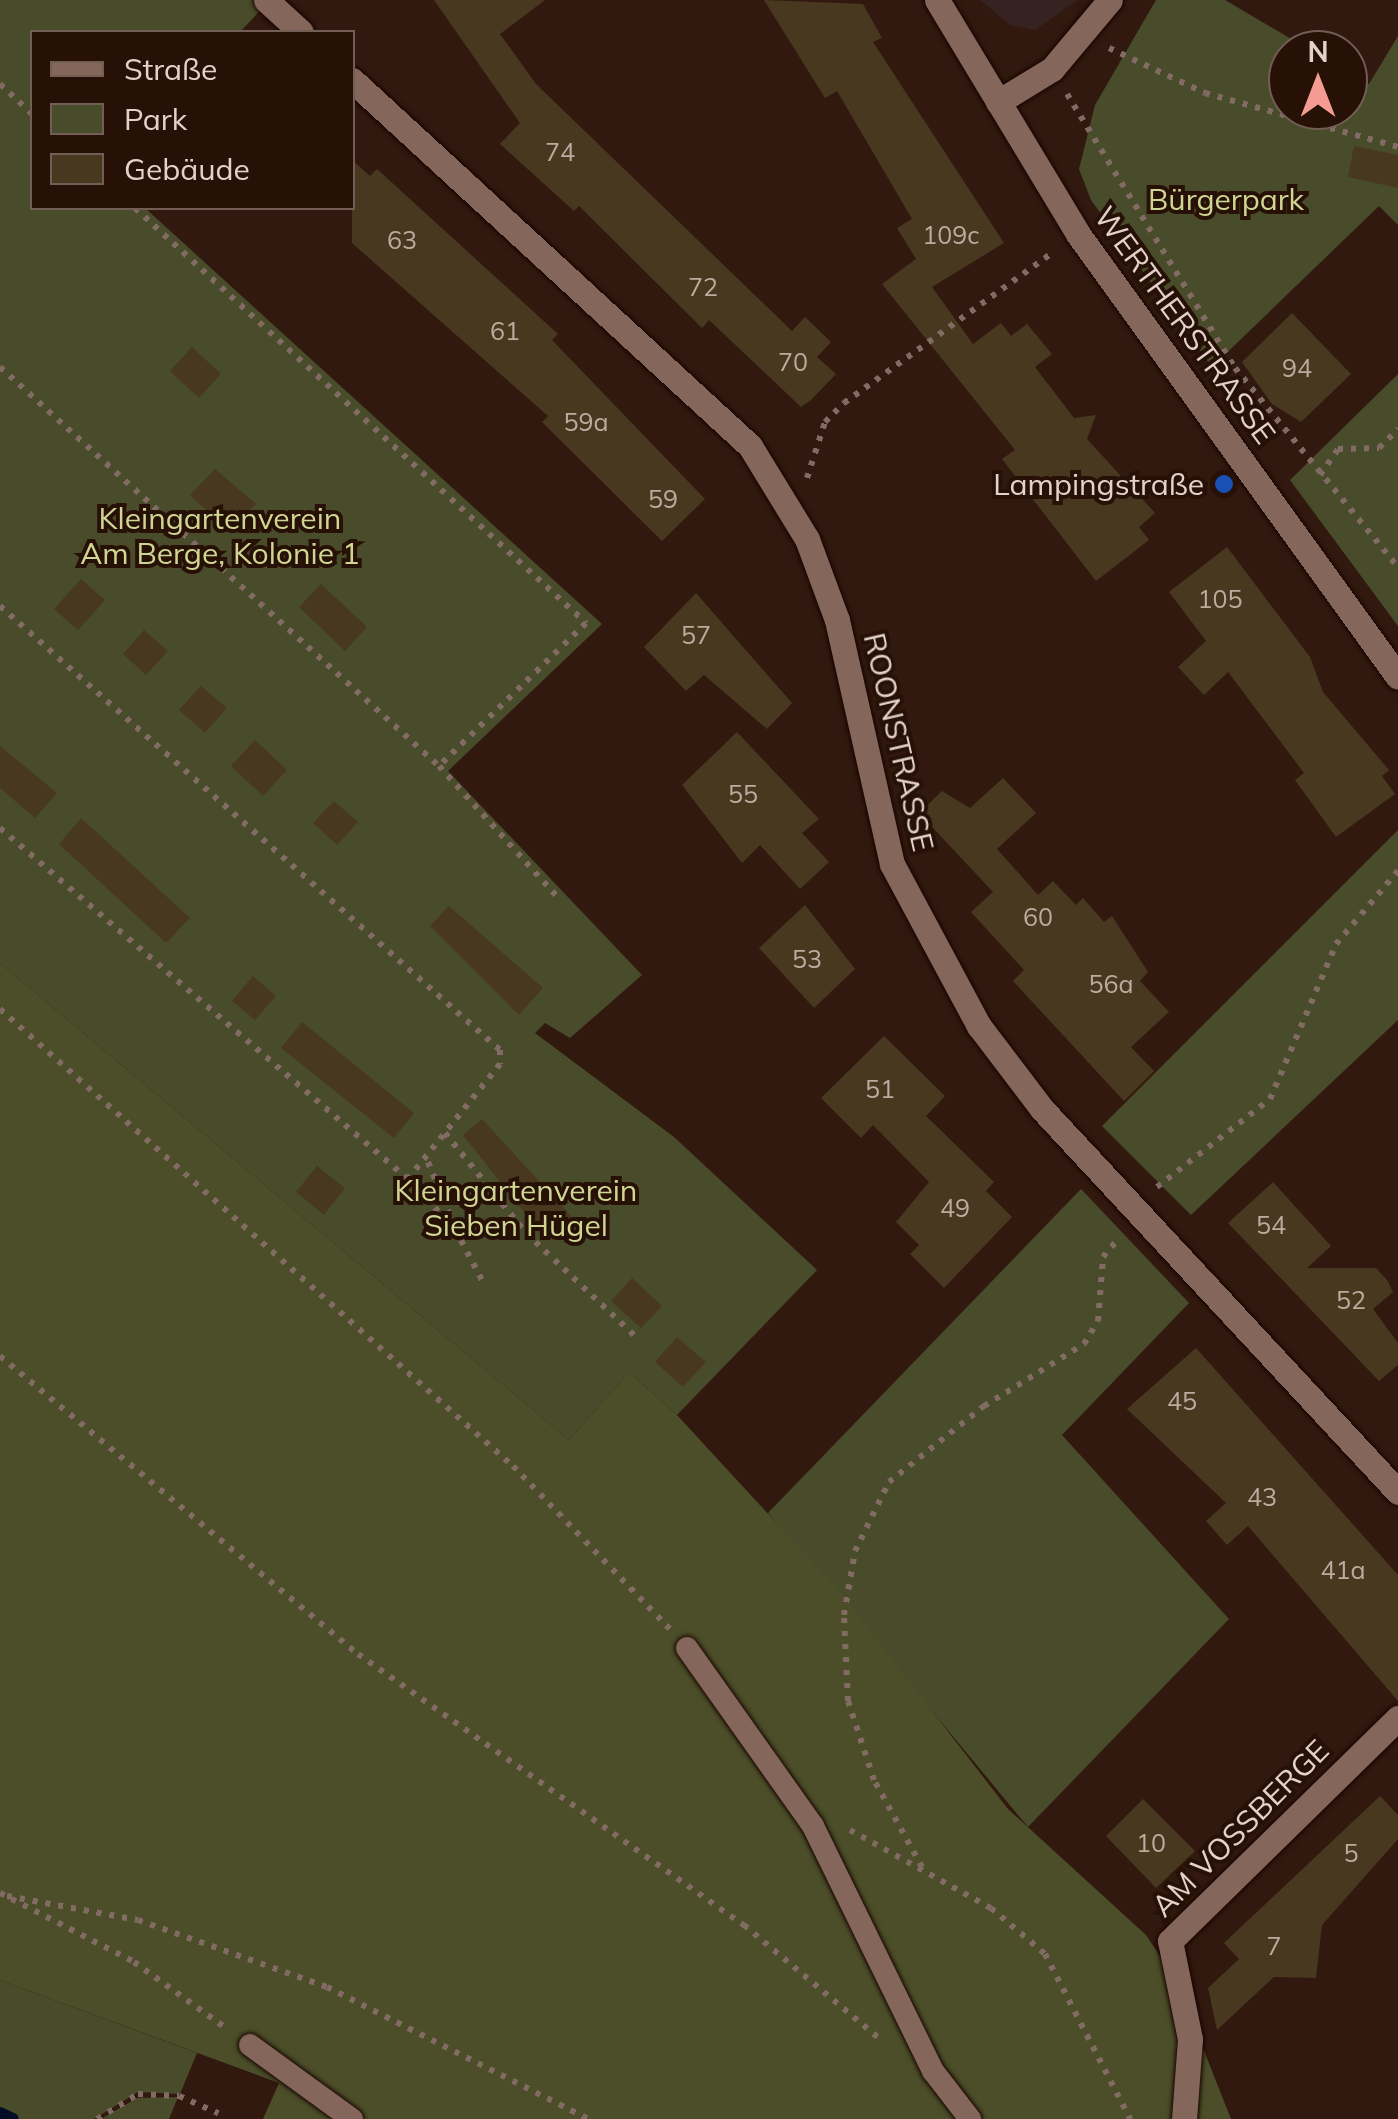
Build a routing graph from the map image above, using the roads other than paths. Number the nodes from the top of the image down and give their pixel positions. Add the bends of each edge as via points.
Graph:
1 (266, 0) edge
2 (937, 0) edge
3 (1110, 0) edge
4 (299, 30) edge
5 (355, 83) edge
6 (998, 102) junction
7 (1398, 677) edge
8 (1398, 1492) edge
9 (687, 1648) road end
10 (1398, 1718) edge
11 (250, 2045) road end
12 (965, 2118) edge
13 (352, 2119) edge
14 (1184, 2119) edge

1 - 4 street
2 - 6 street, WERTHERSTRASSE
3 - 6 street via 1052,69
5 - 8 street, ROONSTRASSE via 750,446 807,539 837,620 892,864 927,940 1042,1109 1138,1204
6 - 7 street, WERTHERSTRASSE via 1078,234
9 - 12 lane via 813,1826 933,2071
10 - 14 street, AM VOSSBERGE via 1170,1941 1190,2039
11 - 13 lane

